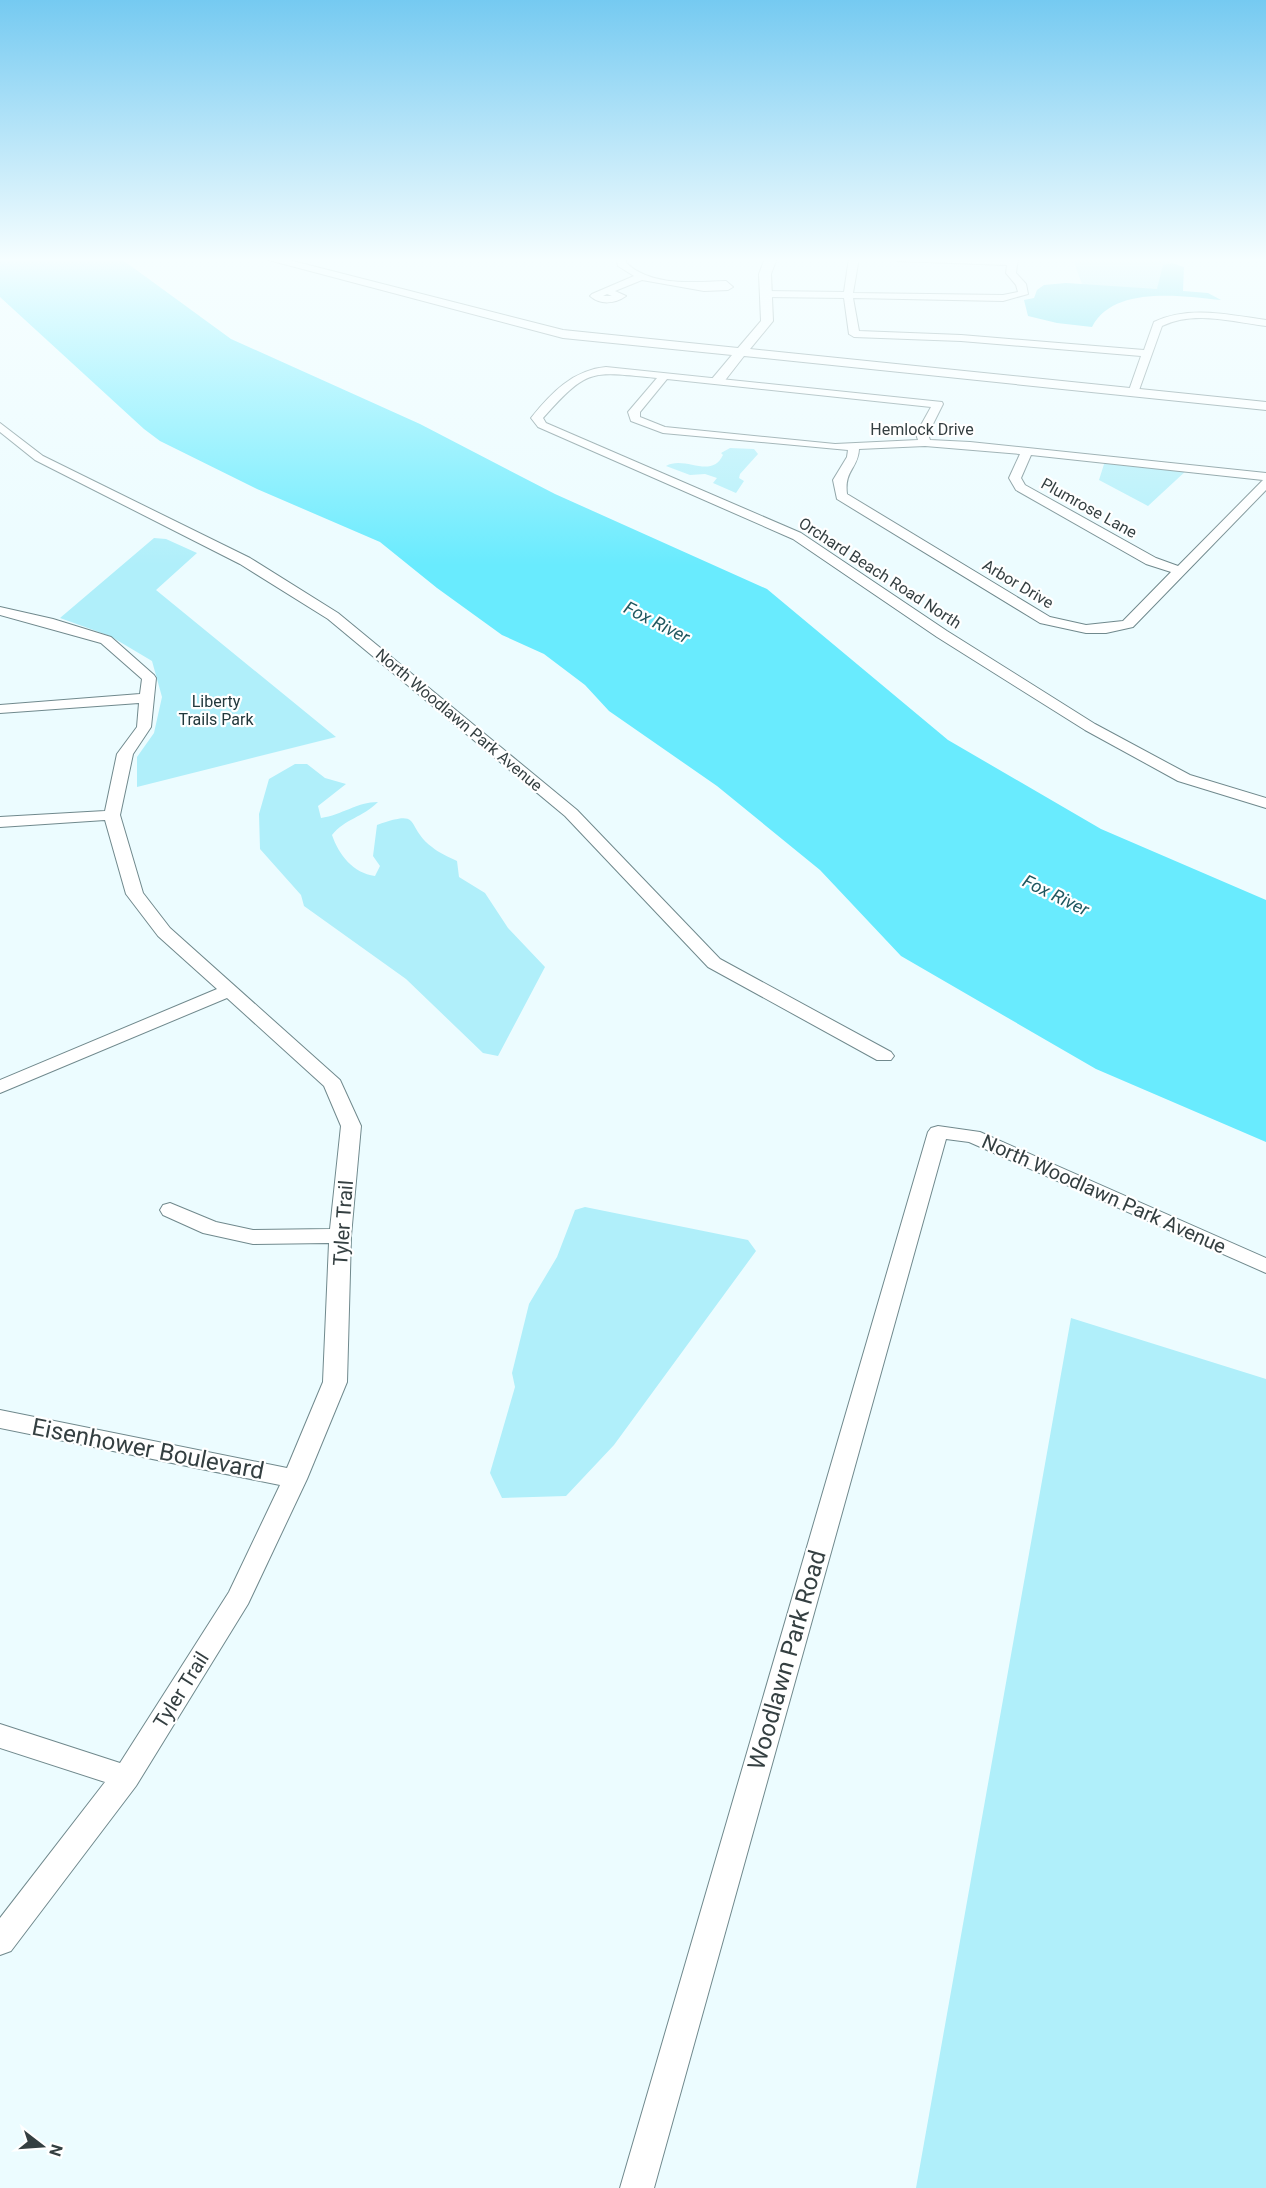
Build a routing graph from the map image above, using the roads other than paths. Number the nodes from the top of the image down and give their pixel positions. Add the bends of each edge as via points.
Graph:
1 (735, 360) edge
2 (819, 360) edge
3 (1145, 360) edge
4 (665, 375) junction
5 (718, 380) junction
6 (1133, 393) junction
7 (1266, 406) edge
8 (0, 426) edge
9 (925, 443) junction
10 (854, 446) junction
11 (1027, 451) junction
12 (1266, 477) edge
13 (1266, 483) edge
14 (1180, 571) junction
15 (0, 611) edge
16 (147, 698) junction
17 (0, 709) edge
18 (1266, 803) edge
19 (112, 815) junction
20 (0, 822) edge
21 (229, 991) junction
22 (884, 1056) dead end
23 (0, 1087) edge
24 (938, 1132) joint
25 (170, 1210) dead end
26 (340, 1236) junction
27 (1266, 1266) edge
28 (0, 1419) edge
29 (295, 1479) junction
30 (0, 1736) edge
31 (126, 1777) junction
32 (0, 1941) edge
33 (637, 2188) edge

1 - 5 street
2 - 6 street
3 - 6 street
4 - 5 street
4 - 10 street, Hemlock Drive via 634,412 635,419 645,425
4 - 18 street, Orchard Beach Road North via 593,370 579,375 537,418 542,425 797,536 1090,727 1184,778
5 - 9 street via 938,404 922,434
6 - 7 street
8 - 22 street, North Woodlawn Park Avenue via 39,458 245,561 333,616 571,813 714,963
9 - 10 street, Hemlock Drive
9 - 11 street, Hemlock Drive
10 - 14 street, Arbor Drive via 853,457 839,480 841,496 1045,620 1090,631 1128,624
11 - 12 street, Hemlock Drive
11 - 14 street, Plumrose Lane via 1015,478 1020,487 1151,561
13 - 14 street, Arbor Drive
15 - 16 street, Tyler Trail via 48,621 106,640 149,678
16 - 17 street
16 - 19 street, Tyler Trail via 144,727 125,754
19 - 20 street
19 - 21 street, Tyler Trail via 135,894 164,932
21 - 23 street
21 - 26 street, Tyler Trail via 333,1084 351,1126
24 - 27 street, North Woodlawn Park Avenue via 973,1136
24 - 33 street, Woodlawn Park Road
25 - 26 street via 210,1228 253,1237
26 - 29 street, Tyler Trail via 335,1382
28 - 29 street, Eisenhower Boulevard
29 - 31 street, Tyler Trail via 239,1597
30 - 31 street
31 - 32 street, Tyler Trail

